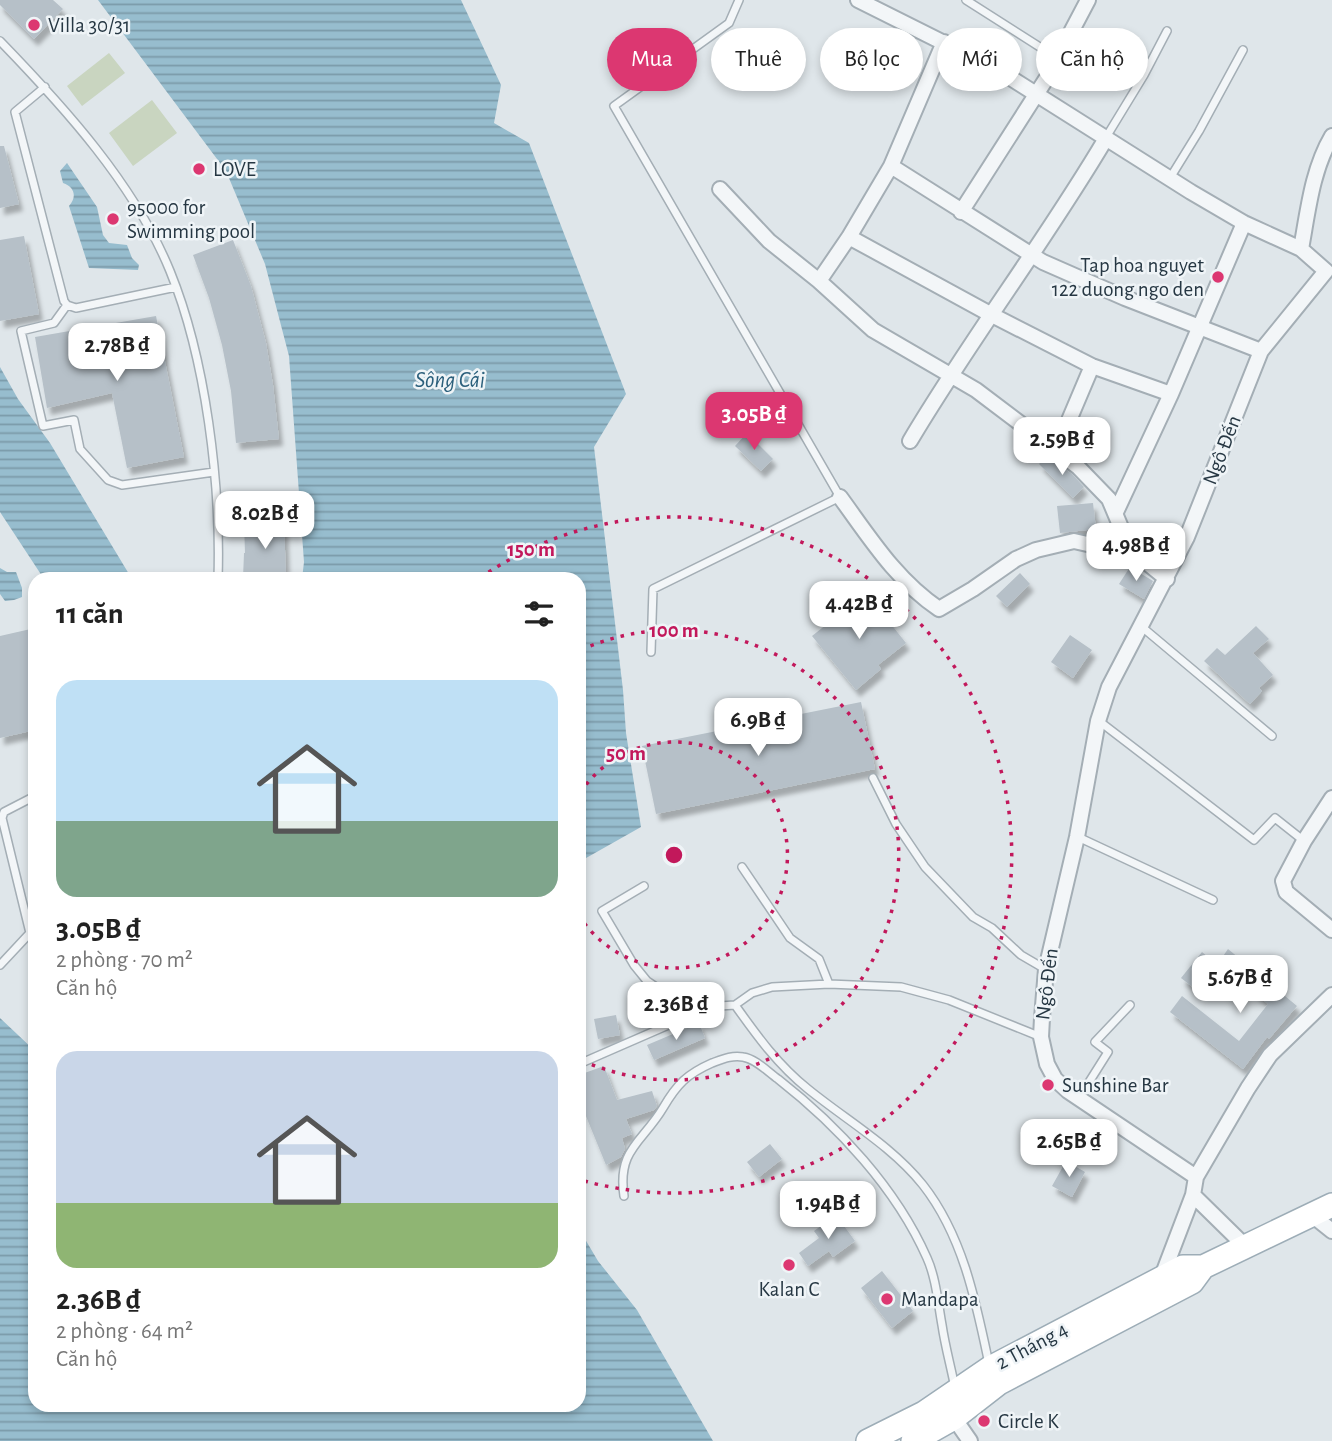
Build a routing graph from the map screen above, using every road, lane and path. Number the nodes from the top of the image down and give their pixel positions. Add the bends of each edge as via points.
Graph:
1 (739, 0) edge
2 (858, 0) edge
3 (966, 0) edge
4 (1088, 0) edge
5 (884, 5) edge
6 (1074, 28) edge
7 (1167, 31) dead end
8 (937, 38) edge
9 (0, 41) edge
10 (1036, 45) edge
11 (1243, 50) dead end
12 (937, 58) edge
13 (1022, 85) edge
14 (45, 88) junction
15 (1037, 93) junction
16 (1332, 136) edge
17 (1105, 139) junction
18 (891, 166) junction
19 (1169, 178) junction
20 (720, 189) dead end
21 (961, 212) junction
22 (1244, 223) junction
23 (849, 237) junction
24 (1301, 249) junction
25 (1030, 255) junction
26 (1329, 272) edge
27 (819, 281) junction
28 (176, 287) junction
29 (66, 305) junction
30 (990, 314) junction
31 (1201, 326) junction
32 (1261, 351) junction
33 (1092, 366) junction
34 (950, 374) junction
35 (1171, 394) junction
36 (910, 441) dead end
37 (1056, 451) junction
38 (214, 472) junction
39 (840, 497) junction
40 (1116, 512) junction
41 (1130, 549) junction
42 (218, 572) edge
43 (1167, 579) junction
44 (1142, 626) junction
45 (651, 652) dead end
46 (1098, 721) junction
47 (1272, 736) dead end
48 (873, 778) dead end
49 (28, 800) edge
50 (1332, 800) edge
51 (1077, 837) junction
52 (1304, 841) junction
53 (742, 867) dead end
54 (644, 886) dead end
55 (1213, 900) dead end
56 (28, 918) edge
57 (1332, 930) edge
58 (28, 937) edge
59 (0, 965) edge
60 (1046, 970) junction
61 (829, 984) junction
62 (1332, 995) edge
63 (734, 1005) junction
64 (1130, 1005) dead end
65 (689, 1008) junction
66 (1041, 1037) junction
67 (586, 1061) edge
68 (1079, 1098) junction
69 (1196, 1177) junction
70 (1193, 1195) junction
71 (624, 1196) dead end
72 (1322, 1210) edge
73 (1332, 1231) edge
74 (1246, 1247) junction
75 (1203, 1267) junction
76 (1161, 1279) junction
77 (990, 1368) junction
78 (956, 1391) junction
79 (954, 1418) junction
80 (868, 1441) edge
81 (913, 1441) edge
82 (970, 1441) edge

1 - 39 lane via 729,23 614,106
2 - 5 street, Ngô Đến
3 - 10 lane
4 - 6 street
5 - 8 street, Ngô Đến
7 - 17 lane
9 - 14 lane
11 - 19 lane
12 - 18 street
13 - 15 street, Ngô Đến
14 - 28 lane via 138,208
14 - 29 lane via 15,112
15 - 17 street, Ngô Đến
15 - 21 street
16 - 24 street via 1317,171
17 - 19 street, Ngô Đến
17 - 25 street
18 - 21 street
18 - 23 street
19 - 22 street, Ngô Đến
20 - 27 street via 769,241
21 - 25 street
22 - 24 street, Ngô Đến
22 - 31 street
23 - 27 street
23 - 30 street
24 - 26 street, Ngô Đến
25 - 30 street
25 - 31 street
26 - 32 street, Ngô Đến
27 - 34 street via 873,330
28 - 29 lane via 76,307
28 - 38 lane via 200,374
29 - 38 lane via 54,323 21,331 43,426 74,420 80,449 108,480 122,485
30 - 33 street
30 - 34 street
31 - 32 street
31 - 35 street
32 - 43 street, Ngô Đến
33 - 35 street
33 - 37 street
34 - 36 street
34 - 37 street
35 - 40 street
37 - 40 street via 1078,467
38 - 42 lane
39 - 41 street via 889,565 939,609 1036,550 1073,541
39 - 45 lane via 653,589
40 - 41 street
41 - 43 street
43 - 44 street, Ngô Đến
44 - 46 street, Ngô Đến via 1109,687
44 - 47 lane
46 - 51 street, Ngô Đến
46 - 52 lane via 1254,840 1275,818
48 - 60 lane via 925,867 972,917
49 - 56 lane via 4,812 2,818
50 - 52 street
51 - 55 lane
51 - 60 street, Ngô Đến
52 - 57 street via 1283,881 1286,892
53 - 61 lane via 790,938 819,959
54 - 65 lane via 602,911 647,981
58 - 59 lane
60 - 66 street, Ngô Đến
61 - 63 lane via 772,987
61 - 66 lane via 901,987
62 - 69 street via 1270,1055
63 - 65 lane
63 - 77 lane via 781,1066 898,1159 923,1185 955,1240
64 - 68 lane via 1095,1042 1108,1052
65 - 67 lane via 680,1020
66 - 68 street, Ngô Đến via 1055,1079
68 - 69 street, Ngô Đến
69 - 70 street
70 - 74 street
70 - 76 street
71 - 78 lane via 624,1164 668,1096 691,1072 727,1057 749,1058 824,1119 874,1175 913,1231 929,1261
72 - 73 street
72 - 74 main road, 2 Tháng 4
74 - 75 main road, 2 Tháng 4
75 - 76 main road, 2 Tháng 4 via 1183,1267
75 - 79 main road, 2 Tháng 4 via 1192,1282 999,1383
76 - 77 main road, 2 Tháng 4
77 - 78 main road, 2 Tháng 4
78 - 80 main road, 2 Tháng 4
79 - 81 main road, 2 Tháng 4
79 - 82 street

